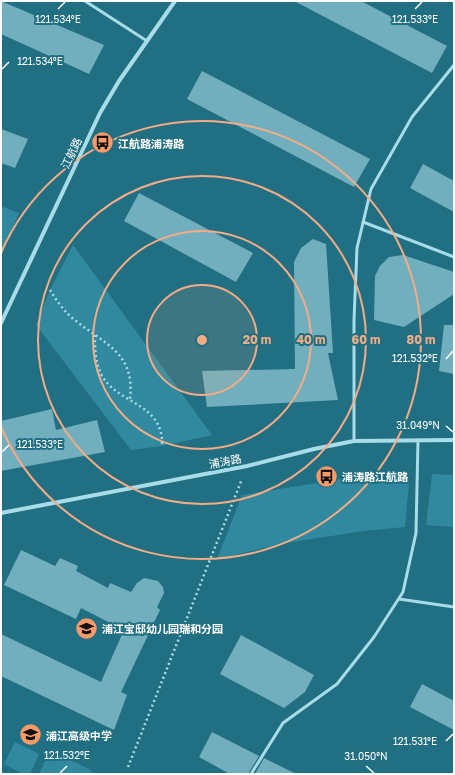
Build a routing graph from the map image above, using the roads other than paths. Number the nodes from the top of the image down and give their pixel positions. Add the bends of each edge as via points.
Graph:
1 (85, 1) edge
2 (175, 1) edge
3 (147, 41) junction
4 (454, 65) edge
5 (363, 222) junction
6 (454, 257) edge
7 (1, 323) edge
8 (418, 440) junction
9 (454, 440) edge
10 (354, 442) junction
11 (1, 513) edge
12 (399, 599) junction
13 (454, 607) edge
14 (251, 774) edge

1 - 3 lane
2 - 3 street, 江航路
3 - 7 street, 江航路 via 100,113
4 - 5 lane via 412,117 371,189
5 - 6 lane
5 - 10 lane via 357,248 354,320
8 - 9 street, 浦涛路
8 - 10 street, 浦涛路
8 - 12 lane via 416,533 403,592
10 - 11 street, 浦涛路 via 247,466
12 - 13 lane
12 - 14 lane via 374,637 337,684 283,723

